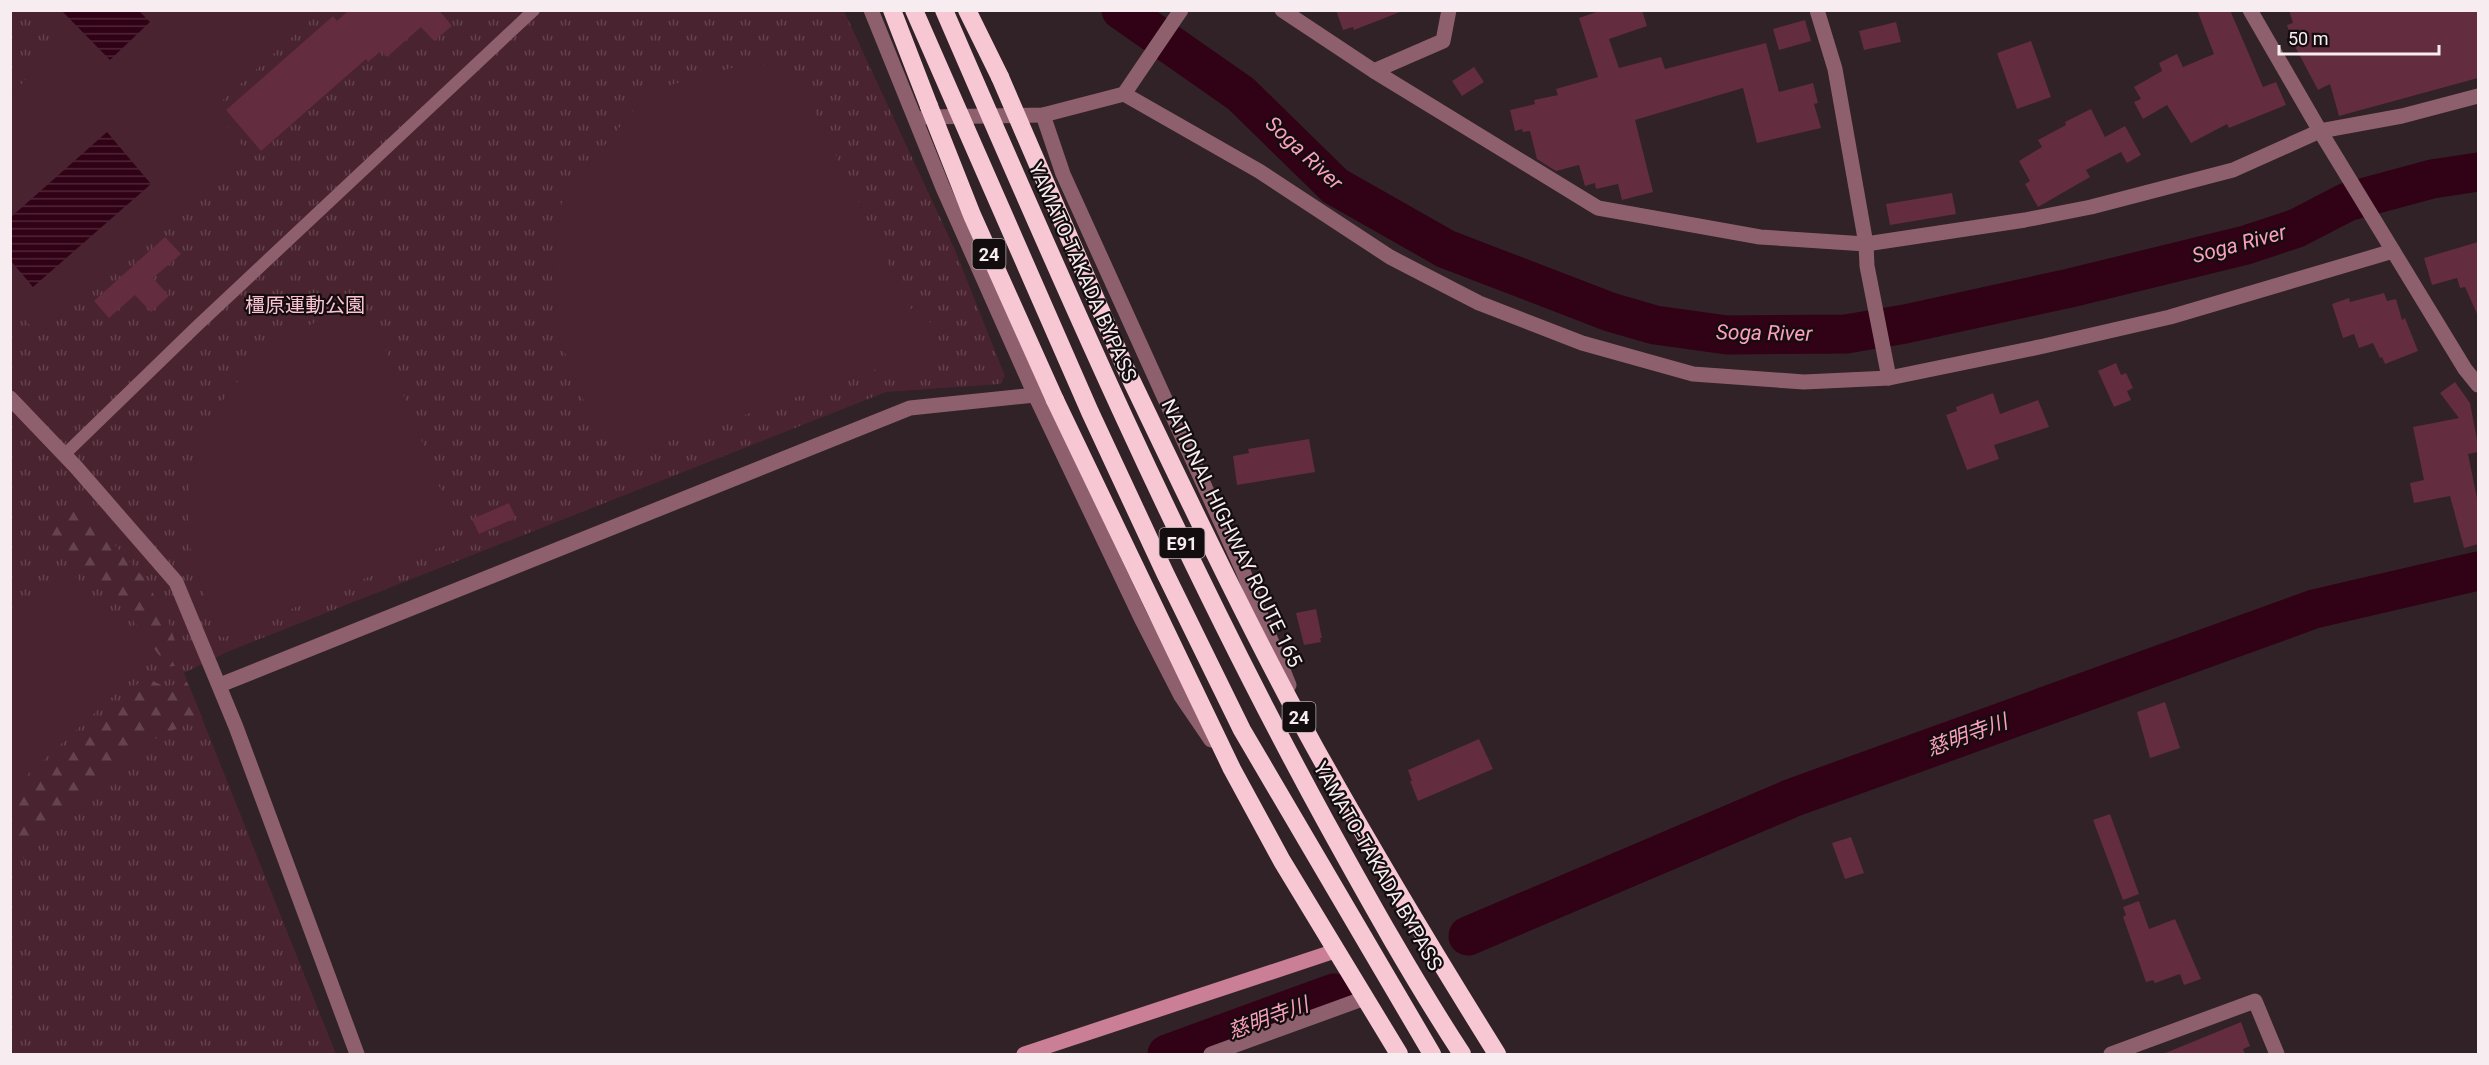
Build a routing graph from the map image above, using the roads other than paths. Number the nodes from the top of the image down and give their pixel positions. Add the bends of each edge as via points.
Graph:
1 (534, 10) edge
2 (871, 10) edge
3 (892, 10) edge
4 (914, 10) edge
5 (944, 10) edge
6 (967, 10) edge
7 (1181, 10) edge
8 (1282, 10) edge
9 (1449, 10) edge
10 (1817, 10) edge
11 (2250, 10) edge
12 (1374, 71) junction
13 (1127, 90) junction
14 (2478, 96) edge
15 (1044, 115) junction
16 (915, 117) junction
17 (2320, 131) junction
18 (1866, 244) junction
19 (2393, 251) junction
20 (1888, 378) junction
21 (2478, 385) edge
22 (1035, 395) junction
23 (10, 398) edge
24 (64, 454) junction
25 (220, 685) junction
26 (1313, 744) junction
27 (1232, 770) junction
28 (1335, 951) junction
29 (1365, 998) junction
30 (357, 1054) edge
31 (1024, 1054) edge
32 (1211, 1054) edge
33 (1399, 1054) edge
34 (1432, 1054) edge
35 (1462, 1054) edge
36 (1497, 1054) edge
37 (2111, 1054) edge
38 (2277, 1054) edge

1 - 24 lane
2 - 16 street
3 - 27 highway, 24, bridge via 972,215 1055,400
4 - 34 highway, E91, bridge via 1090,412 1242,730
5 - 35 highway, YAMATO-TAKADA BYPASS / E91, bridge via 1192,564 1269,719
6 - 26 highway, NATIONAL HIGHWAY ROUTE 165 / 24, bridge via 1000,77 1125,367 1227,579
7 - 13 street
8 - 12 street
9 - 12 street via 1443,41
10 - 18 street via 1835,69
11 - 17 street
12 - 18 street via 1598,208 1760,237
13 - 15 street
13 - 20 street via 1390,257 1479,303 1582,343 1693,374 1804,382
14 - 17 street via 2402,116
15 - 16 street
15 - 26 street via 1063,174 1243,571
16 - 22 street
17 - 18 street via 2233,170 2091,207
17 - 19 street
18 - 20 street
19 - 20 street via 2170,317
19 - 21 street
22 - 25 street via 910,408
22 - 27 street via 1140,618 1176,686
23 - 24 street
24 - 25 street via 176,582
25 - 30 street
26 - 36 highway, NATIONAL HIGHWAY ROUTE 165 / 24 via 1405,906
27 - 28 highway, 24
28 - 29 highway, 24
28 - 31 street
29 - 32 street
29 - 33 highway, 24
37 - 38 street via 2254,1001

